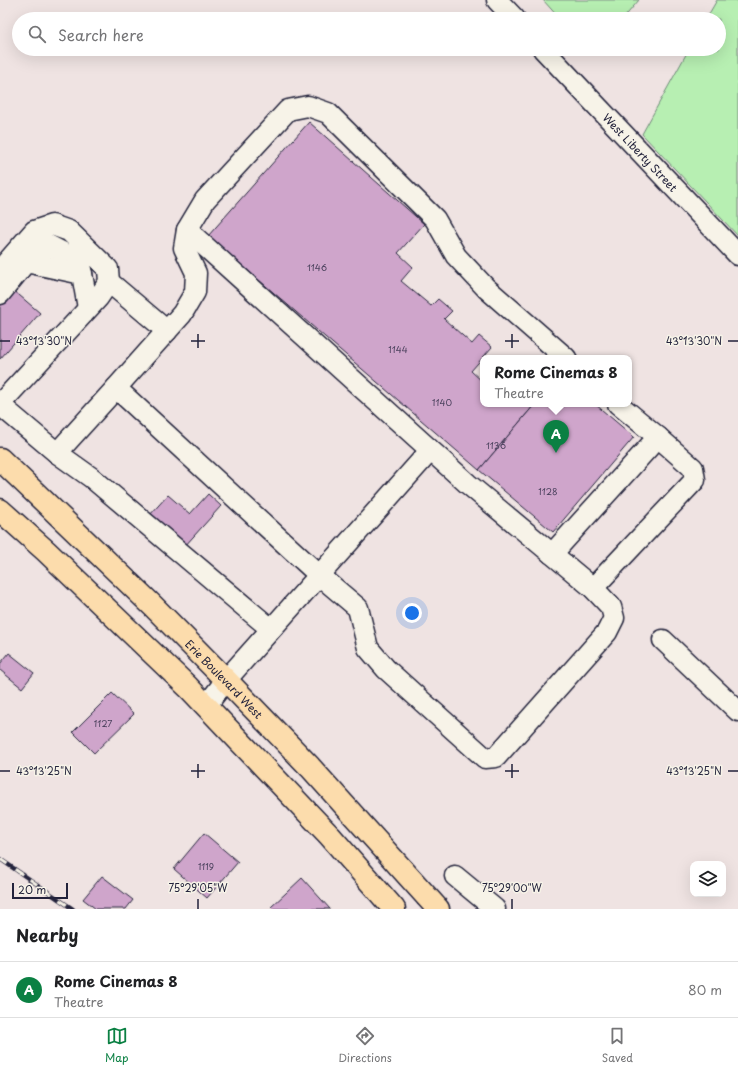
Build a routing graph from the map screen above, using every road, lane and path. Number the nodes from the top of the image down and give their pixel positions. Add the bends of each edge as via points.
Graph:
1 (498, 0) edge
2 (509, 12) edge
3 (550, 56) edge
4 (187, 230) junction
5 (738, 255) edge
6 (0, 270) edge
7 (109, 282) junction
8 (0, 294) edge
9 (88, 308) junction
10 (167, 331) junction
11 (563, 355) edge
12 (116, 388) junction
13 (0, 404) edge
14 (622, 407) edge
15 (658, 437) junction
16 (430, 451) junction
17 (57, 453) junction
18 (0, 459) edge
19 (0, 510) edge
20 (552, 554) junction
21 (319, 575) junction
22 (593, 588) junction
23 (270, 629) junction
24 (663, 640) dead end
25 (226, 680) junction
26 (206, 706) junction
27 (738, 711) edge
28 (455, 876) dead end
29 (394, 909) edge
30 (438, 909) edge
31 (495, 909) edge

1 - 2 street
3 - 5 street, West Liberty Street
4 - 10 street via 184,248 196,273 195,292 182,314
4 - 11 street via 205,200 288,110 308,106 328,113 435,219 456,256 486,288
4 - 16 street
6 - 7 street via 34,231 52,225 69,232 108,269
7 - 9 street
7 - 10 street
8 - 9 street via 26,262 82,274
9 - 13 street
10 - 12 street
12 - 17 street
12 - 21 street
13 - 17 street
14 - 15 street
15 - 20 street
15 - 22 street via 693,468 695,480
16 - 20 street
16 - 21 street
17 - 23 street via 92,478
18 - 25 main road, Erie Boulevard West
19 - 26 main road via 46,551
20 - 22 street
21 - 22 street via 358,608 368,648 386,669 485,758 496,757 607,632 614,618 611,607
21 - 23 street
23 - 25 street
24 - 27 street
25 - 26 street
25 - 30 main road, Erie Boulevard West via 310,767
26 - 29 main road via 330,836
28 - 31 street

